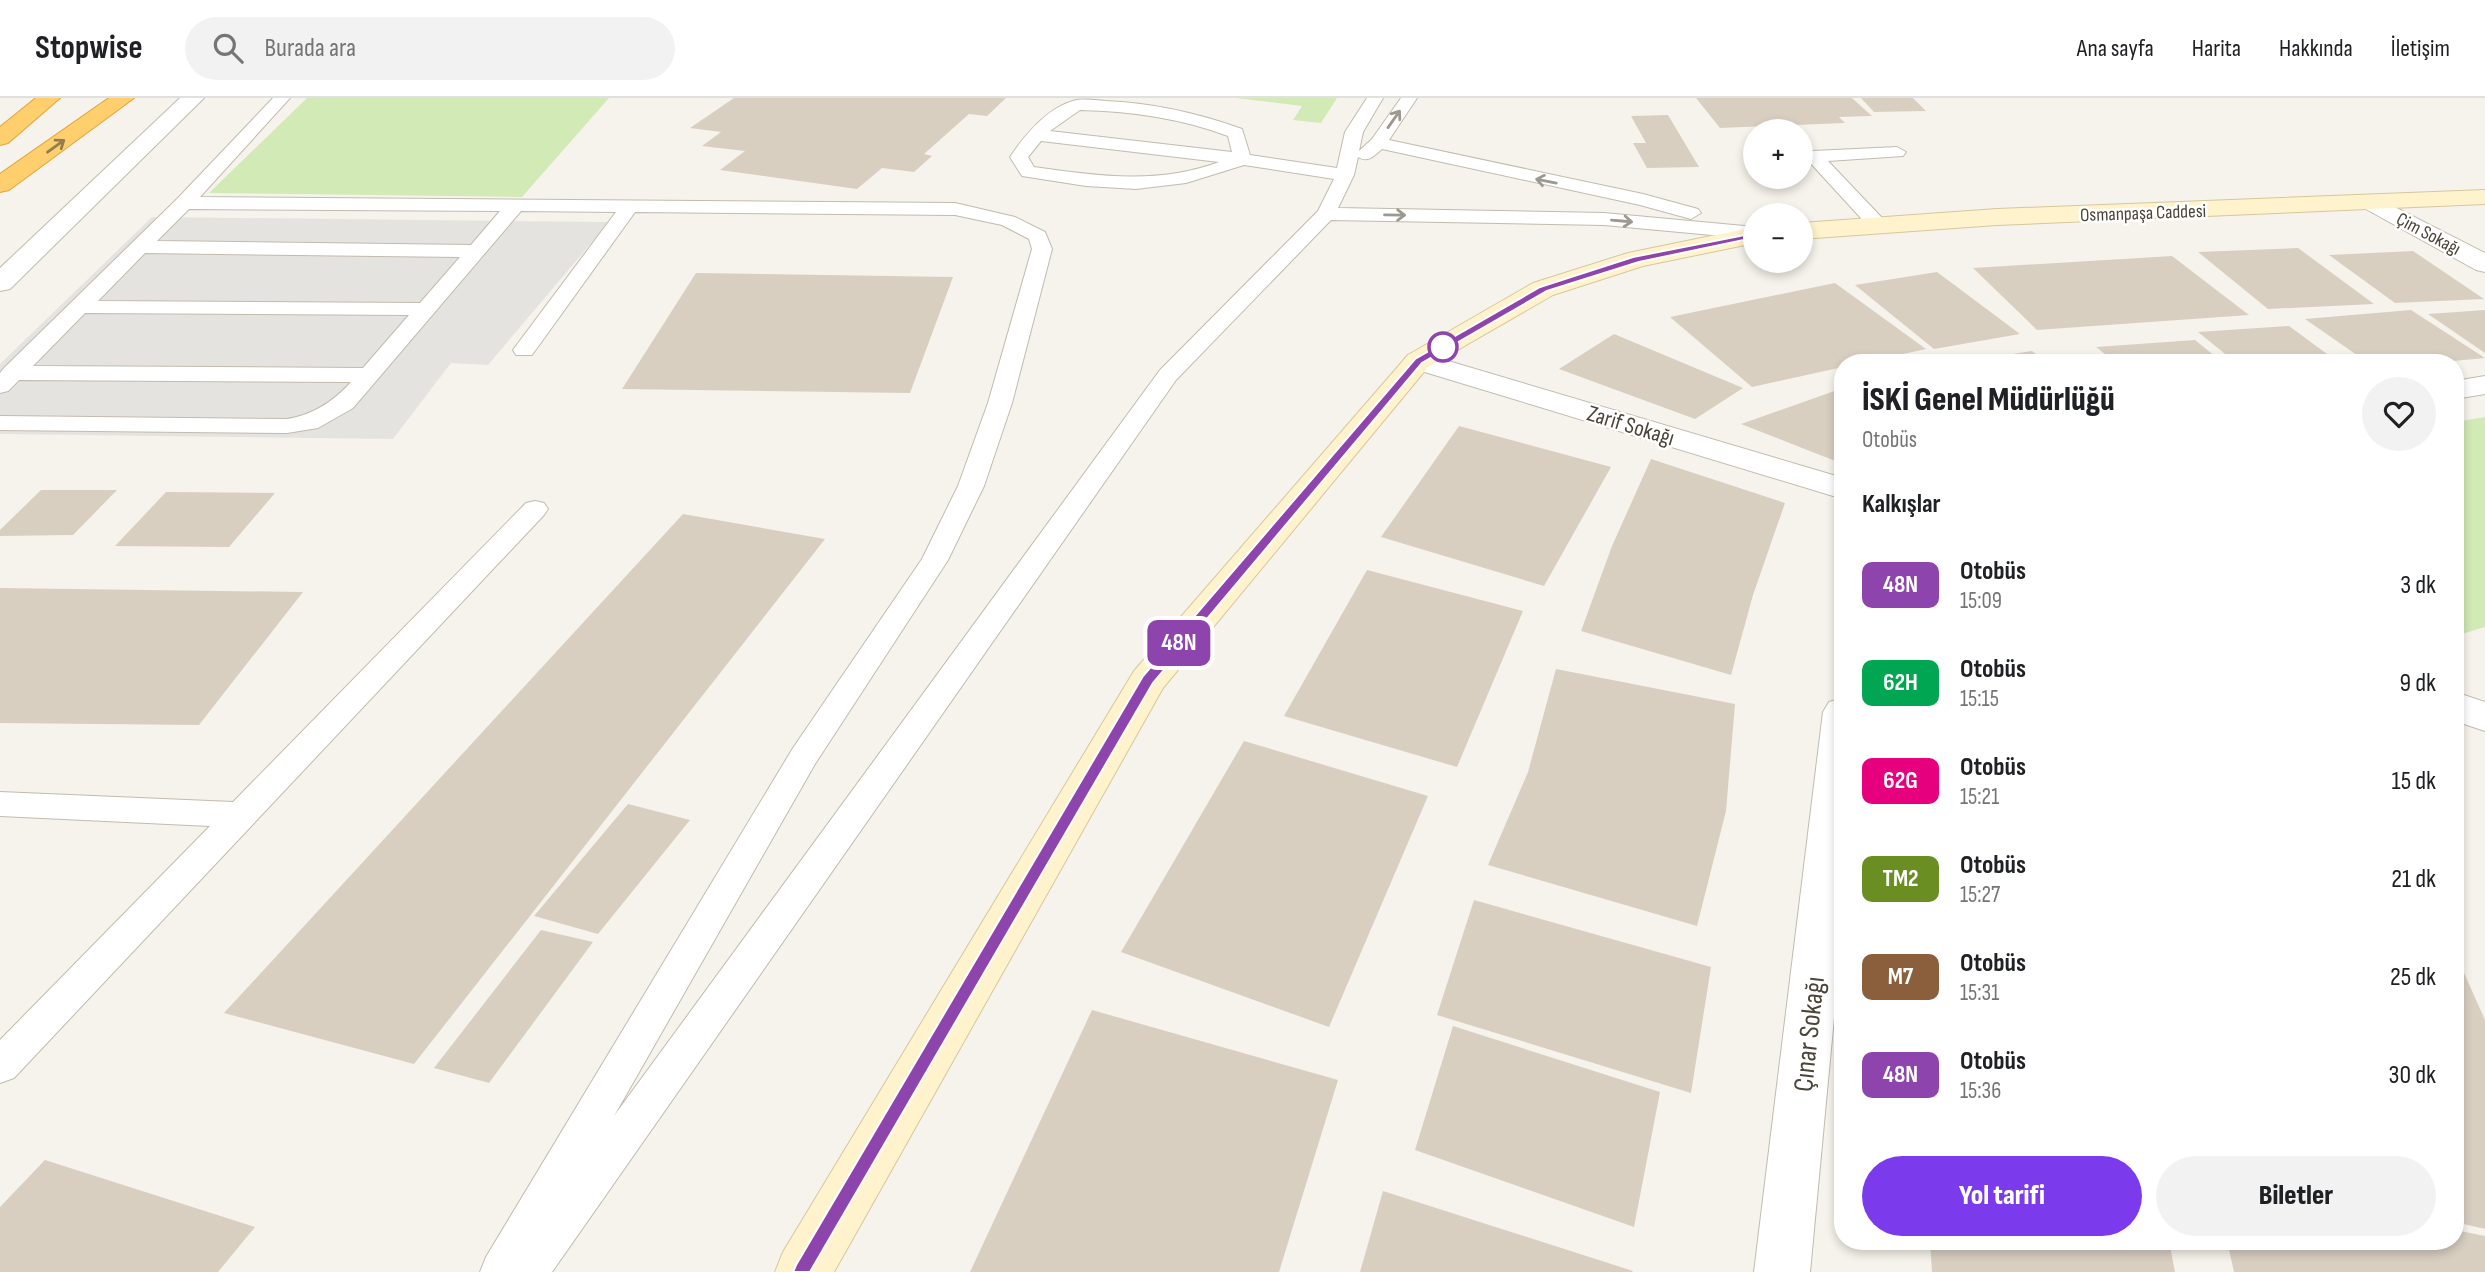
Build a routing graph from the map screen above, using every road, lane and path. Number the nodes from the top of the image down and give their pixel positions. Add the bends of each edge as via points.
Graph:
1 (49, 98) edge
2 (123, 98) edge
3 (193, 98) edge
4 (282, 98) edge
5 (1375, 98) edge
6 (1409, 98) edge
7 (1035, 135) junction
8 (0, 138) edge
9 (1378, 143) junction
10 (1898, 152) dead end
11 (1242, 159) junction
12 (1345, 175) junction
13 (0, 185) edge
14 (2485, 197) edge
15 (184, 203) junction
16 (2373, 203) junction
17 (516, 205) junction
18 (630, 206) junction
19 (1326, 214) junction
20 (1877, 224) junction
21 (1743, 229) edge
22 (1813, 229) edge
23 (1743, 232) edge
24 (1743, 236) edge
25 (140, 247) junction
26 (477, 251) junction
27 (2485, 264) edge
28 (0, 283) edge
29 (80, 307) junction
30 (426, 309) junction
31 (524, 350) dead end
32 (1418, 361) junction
33 (369, 375) junction
34 (6, 380) edge
35 (2485, 385) edge
36 (2464, 388) edge
37 (0, 424) edge
38 (1834, 486) edge
39 (535, 509) dead end
40 (2464, 709) edge
41 (2485, 716) edge
42 (1834, 795) edge
43 (0, 804) edge
44 (241, 815) junction
45 (0, 1066) edge
46 (501, 1272) edge
47 (526, 1272) edge
48 (803, 1272) edge
49 (1782, 1272) edge

1 - 8 highway
13 -> 2 highway
3 - 28 street
4 - 15 lane
5 - 12 lane via 1354,132
9 -> 6 lane
7 - 11 lane
7 - 11 lane via 1077,105 1106,105 1204,120 1236,133
7 - 11 lane via 1019,157 1028,172 1096,182 1178,181
9 - 12 lane
21 -> 9 lane via 1643,200
10 - 20 lane via 1813,156
11 - 12 lane
12 - 19 lane
14 - 16 main road, Osmanpaşa Caddesi
15 - 17 lane
15 - 25 lane
16 - 20 main road, Osmanpaşa Caddesi
16 - 27 street, Çim Sokağı
17 - 18 lane
17 - 26 lane
18 - 31 lane
18 - 46 lane via 955,209 1008,220 1038,236 1042,249 1000,403 971,486 935,560 804,756
19 -> 23 lane via 1604,219
19 - 47 lane via 1168,375
20 - 22 main road, Osmanpaşa Caddesi
24 - 32 main road via 1637,259 1544,289
25 - 26 lane
25 - 29 lane
26 - 30 lane
29 - 30 lane
29 - 34 lane
30 - 33 lane
32 - 38 street, Zarif Sokağı
32 - 48 main road via 1148,680
33 - 34 lane
33 - 37 lane via 345,403 310,423
35 - 36 street
39 - 44 lane
40 - 41 street
42 - 49 street, Çınar Sokağı
43 - 44 lane
44 - 45 lane

